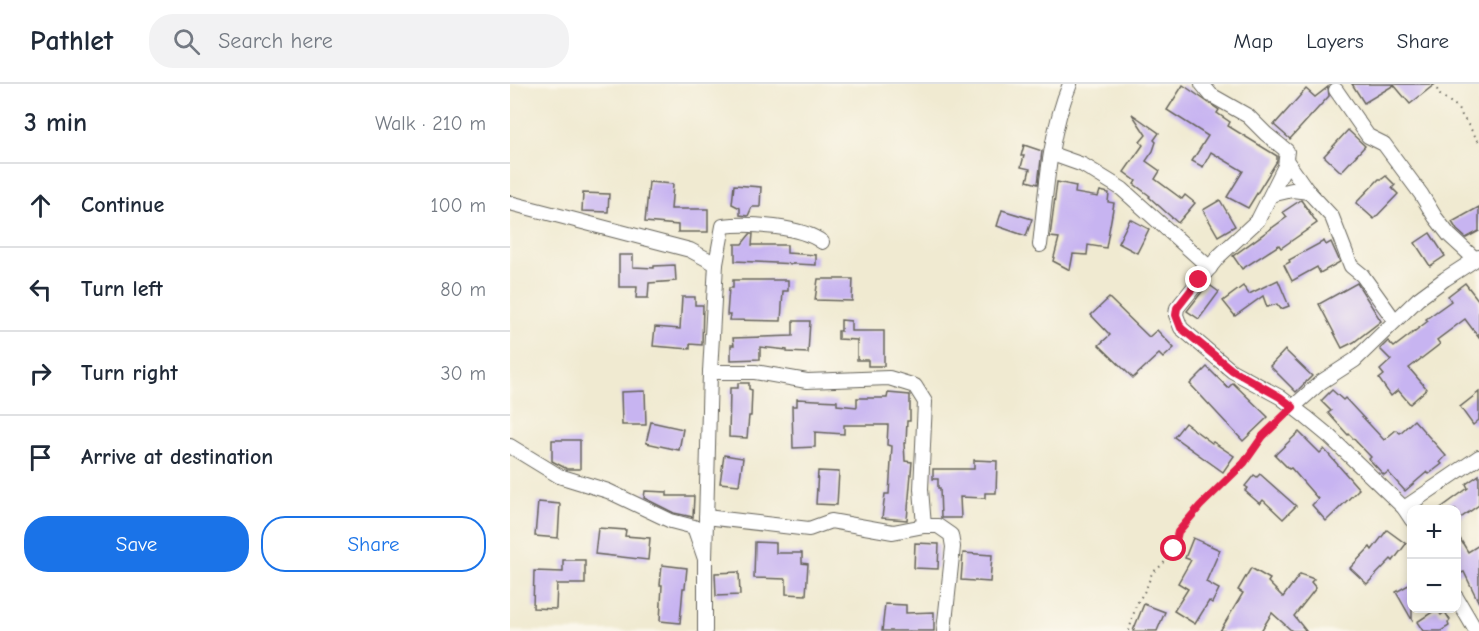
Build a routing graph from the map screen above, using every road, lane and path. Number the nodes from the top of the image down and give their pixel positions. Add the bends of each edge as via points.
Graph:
1 (1070, 84) edge
2 (1202, 84) edge
3 (1434, 84) edge
4 (1336, 90) dead end
5 (1479, 142) edge
6 (1052, 154) junction
7 (1286, 160) junction
8 (1309, 192) junction
9 (1271, 195) junction
10 (510, 203) edge
11 (822, 242) dead end
12 (1040, 245) dead end
13 (1477, 258) edge
14 (716, 264) junction
15 (1210, 268) junction
16 (1390, 314) dead end
17 (710, 372) junction
18 (1293, 407) junction
19 (510, 446) edge
20 (1479, 457) edge
21 (1419, 505) edge
22 (1407, 513) edge
23 (706, 518) junction
24 (924, 526) junction
25 (705, 559) junction
26 (1461, 606) edge
27 (590, 631) edge
28 (610, 631) edge
29 (705, 631) edge
30 (944, 631) edge
31 (1128, 631) edge
32 (1476, 631) edge

1 - 6 street
2 - 7 street via 1211,95 1248,116 1287,151
3 - 5 path via 1440,95 1456,106
4 - 13 street via 1368,136 1384,144 1442,226
6 - 12 street
6 - 15 street via 1083,165 1122,189
7 - 8 street
7 - 9 street
8 - 9 street via 1292,190
8 - 16 street via 1332,217 1351,266 1362,274
9 - 15 street via 1258,219
10 - 14 street via 690,250
11 - 14 street via 789,230 723,226
13 - 18 street via 1418,299 1355,360 1321,382
14 - 17 street
15 - 18 street via 1177,308 1181,328 1232,370
17 - 23 street
17 - 24 street via 755,372 807,381 889,378 915,386 925,402 921,489
18 - 22 street via 1329,436
18 - 31 path via 1178,532 1174,549 1152,573 1136,604
19 - 25 street via 559,476 608,491 671,521 694,527
20 - 21 street
23 - 24 street via 809,529 831,521 893,532
23 - 25 street
24 - 30 street via 938,526 951,535
25 - 29 street
26 - 32 street
27 - 28 path

